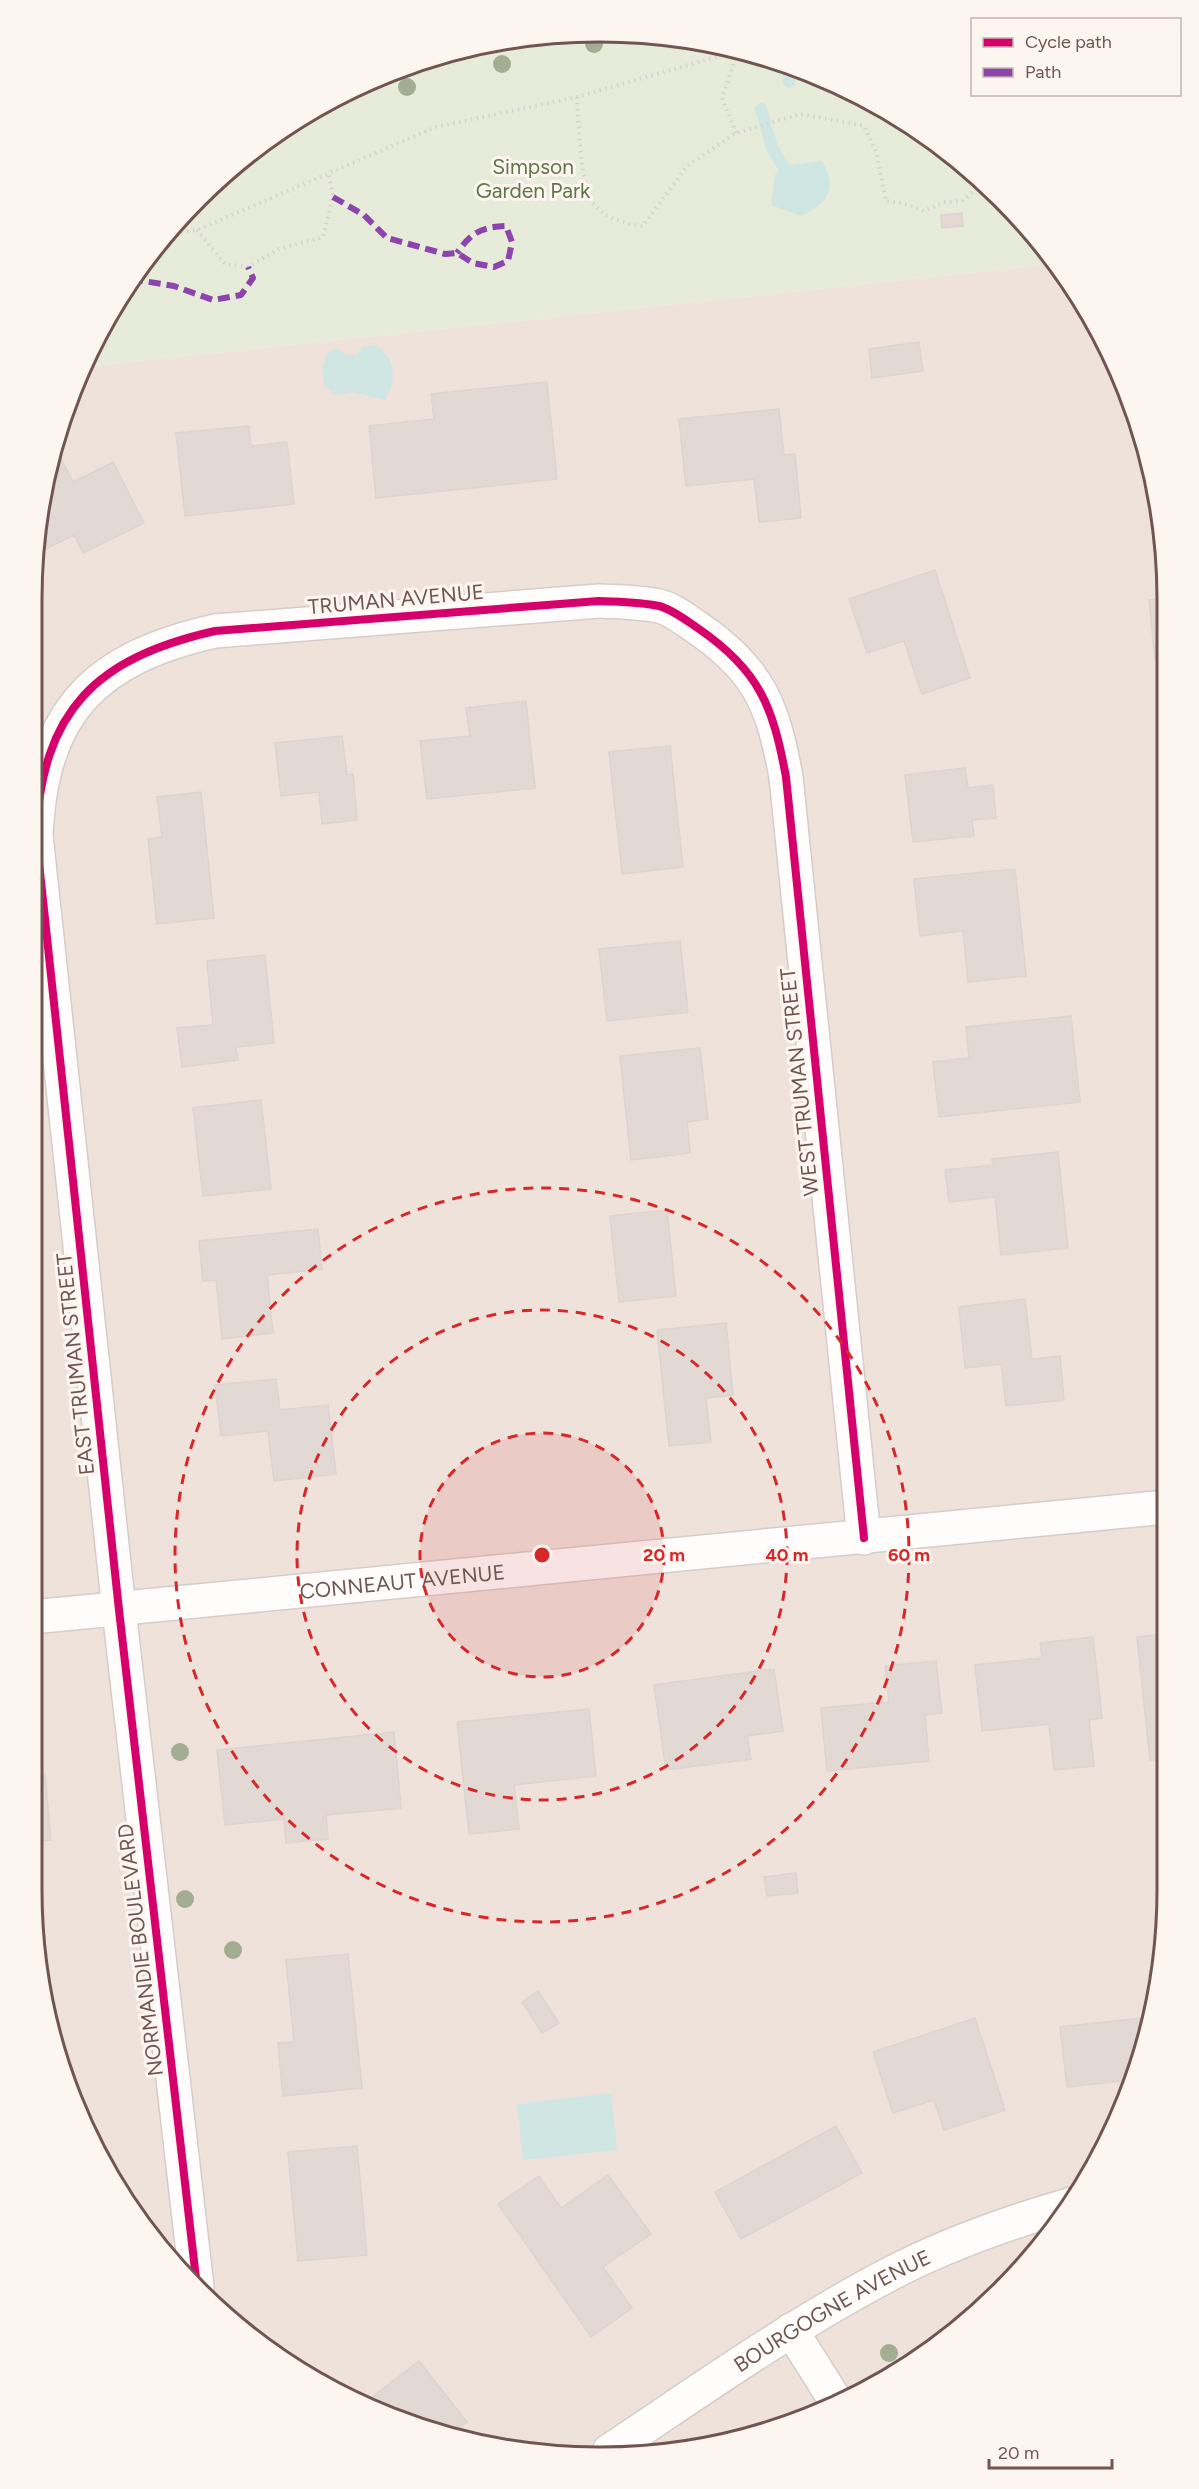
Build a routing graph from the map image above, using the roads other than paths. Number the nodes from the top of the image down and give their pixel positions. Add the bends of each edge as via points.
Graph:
1 (718, 642) joint
2 (83, 694) joint
3 (42, 780) edge
4 (42, 891) edge
5 (1157, 1508) edge
6 (864, 1538) junction
7 (119, 1610) junction
8 (42, 1616) edge
9 (1056, 2209) edge
10 (196, 2274) edge
11 (790, 2330) junction
12 (833, 2396) edge
13 (616, 2447) edge

1 - 2 street, TRUMAN AVENUE via 661,606 599,601 538,604 215,631 160,646 126,661
1 - 6 street, WEST TRUMAN STREET via 763,695 776,728 786,777
2 - 3 street, EAST TRUMAN STREET via 58,733
4 - 7 street, EAST TRUMAN STREET
5 - 6 street, CONNEAUT AVENUE
6 - 7 street, CONNEAUT AVENUE
7 - 8 street, CONNEAUT AVENUE
7 - 10 street, NORMANDIE BOULEVARD
9 - 11 street, BOURGOGNE AVENUE via 974,2236 891,2273
11 - 12 street
11 - 13 street, BOURGOGNE AVENUE

